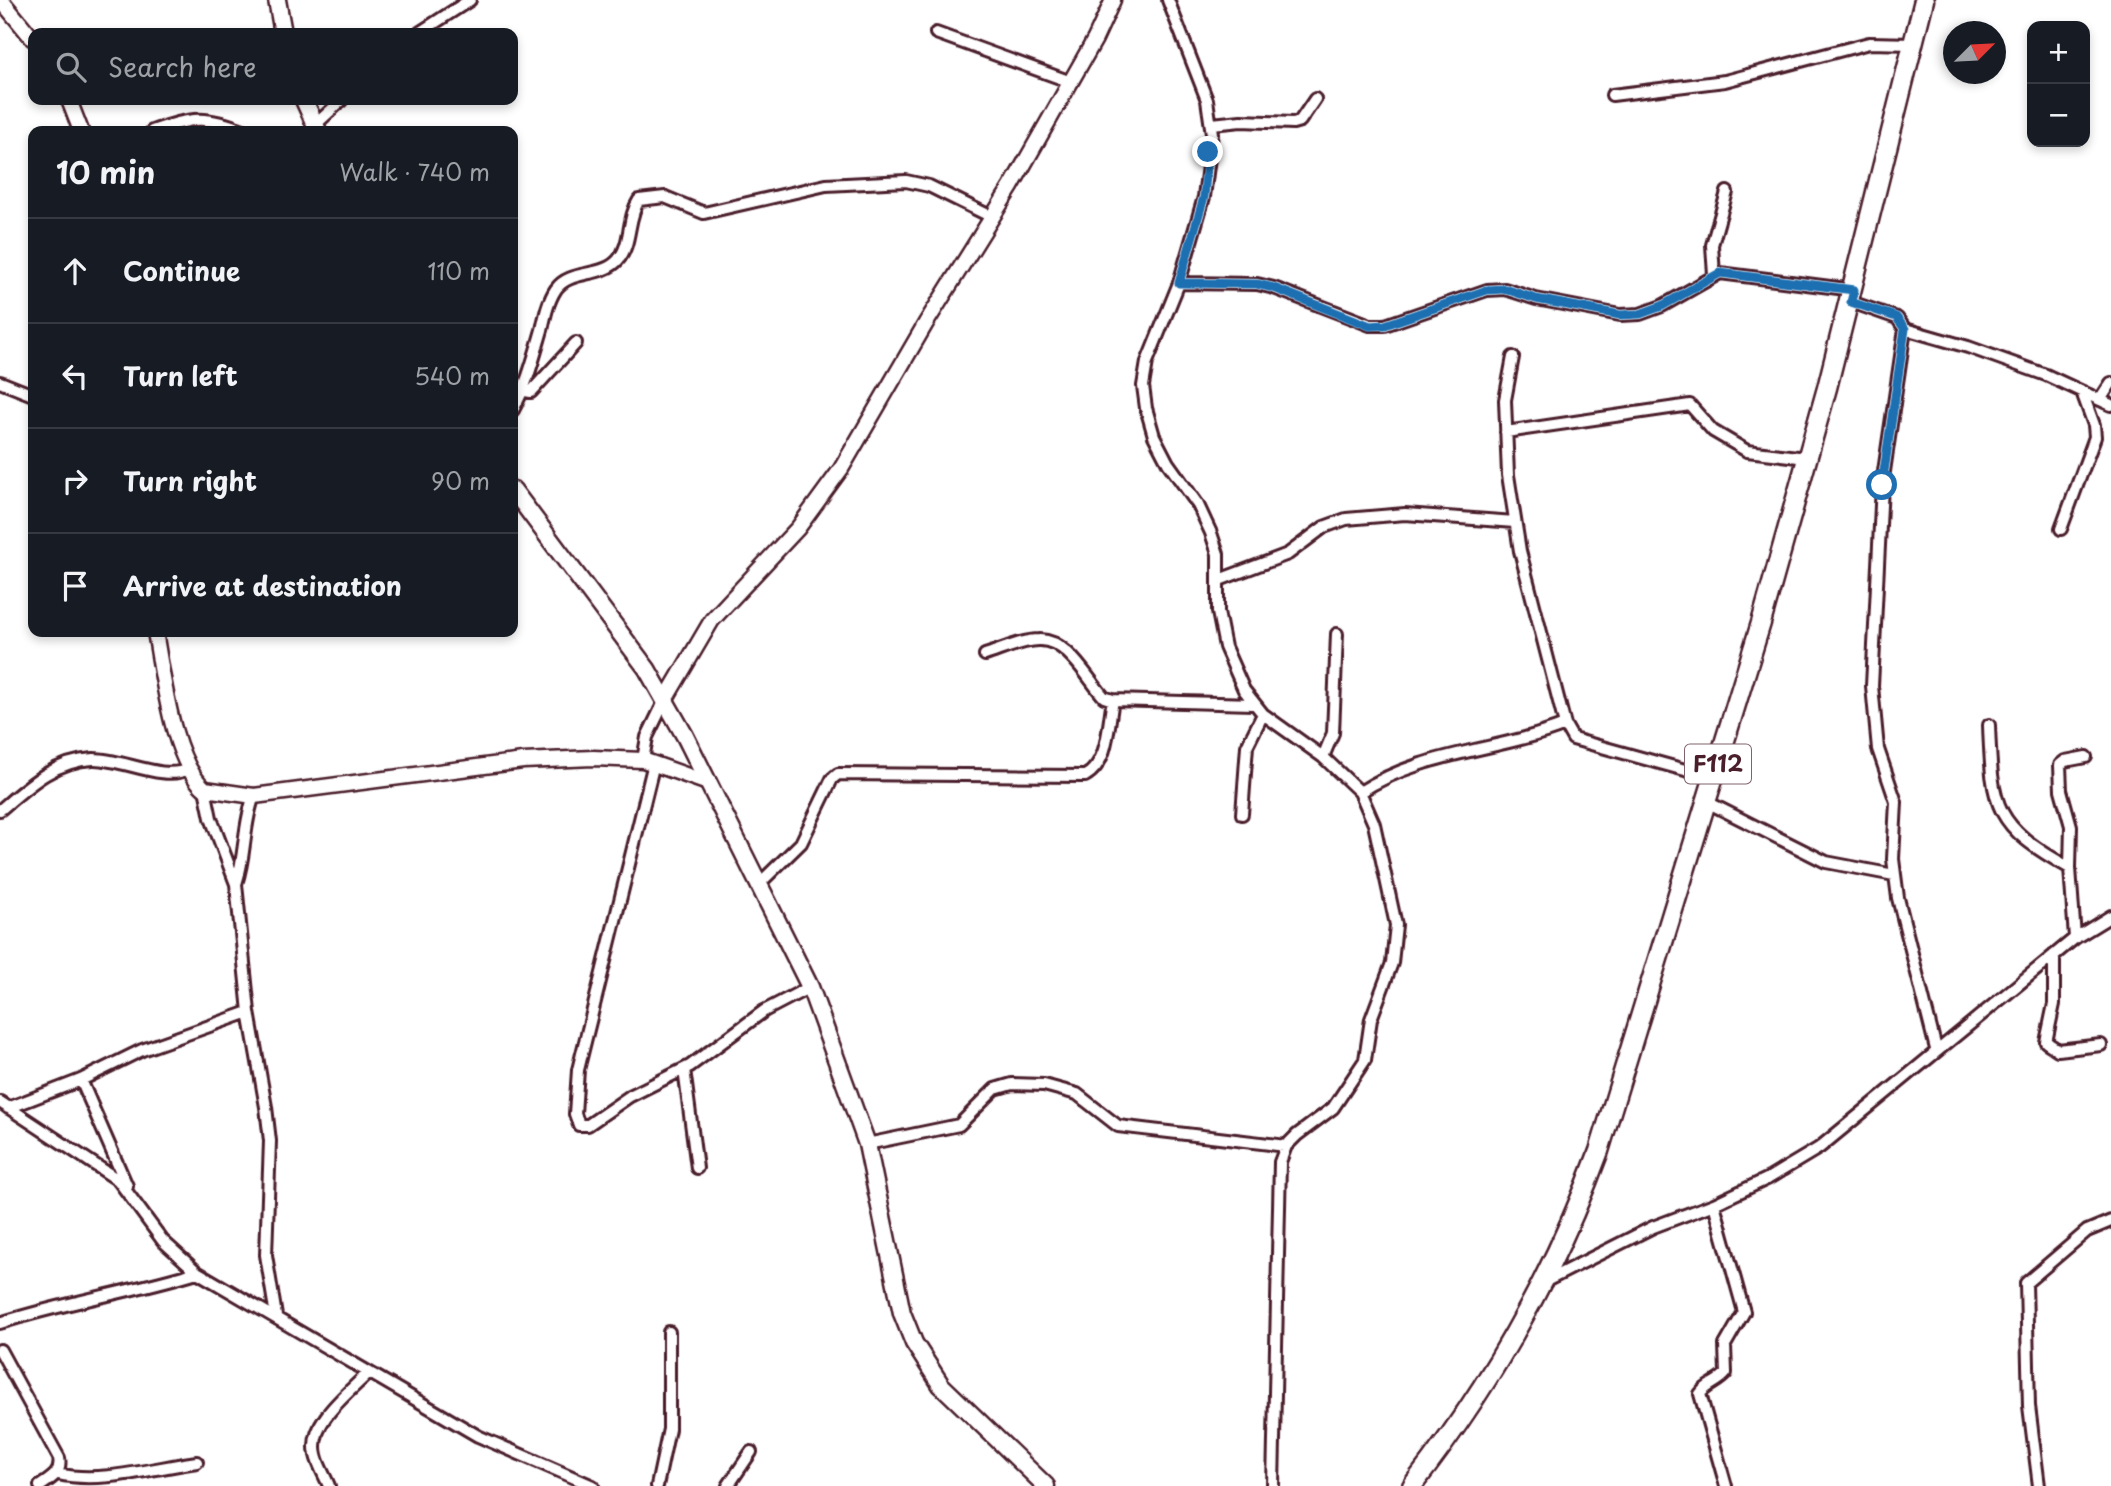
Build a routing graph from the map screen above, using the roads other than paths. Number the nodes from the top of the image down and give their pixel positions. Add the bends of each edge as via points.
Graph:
1 (1, 0) edge
2 (277, 0) edge
3 (470, 0) edge
4 (1113, 0) edge
5 (1168, 0) edge
6 (1924, 0) edge
7 (282, 28) edge
8 (427, 28) edge
9 (28, 32) edge
10 (936, 33) dead end
11 (1914, 44) junction
12 (1071, 82) junction
13 (1612, 95) dead end
14 (1315, 99) dead end
15 (71, 105) edge
16 (306, 105) edge
17 (337, 105) edge
18 (1212, 124) junction
19 (79, 126) edge
20 (166, 126) edge
21 (231, 126) edge
22 (315, 126) edge
23 (318, 126) edge
24 (1727, 192) dead end
25 (992, 217) junction
26 (1714, 275) junction
27 (1179, 283) junction
28 (1852, 296) junction
29 (1905, 329) junction
30 (576, 343) dead end
31 (1513, 357) dead end
32 (0, 382) edge
33 (2111, 383) edge
34 (518, 388) edge
35 (518, 390) edge
36 (2082, 392) junction
37 (28, 393) edge
38 (2106, 402) edge
39 (1506, 432) junction
40 (1807, 458) junction
41 (518, 497) edge
42 (1515, 522) junction
43 (2061, 529) dead end
44 (1219, 580) junction
45 (1337, 634) dead end
46 (156, 637) edge
47 (985, 655) dead end
48 (665, 700) junction
49 (1112, 701) junction
50 (1253, 704) junction
51 (1263, 714) junction
52 (1565, 725) junction
53 (1989, 725) dead end
54 (1323, 757) junction
55 (2087, 758) dead end
56 (648, 761) junction
57 (188, 769) junction
58 (1714, 778) junction
59 (708, 783) junction
60 (205, 789) junction
61 (1360, 792) junction
62 (254, 796) junction
63 (1707, 802) junction
64 (0, 810) edge
65 (1242, 814) dead end
66 (2070, 868) junction
67 (1894, 876) junction
68 (236, 884) junction
69 (759, 884) junction
70 (2111, 916) edge
71 (2075, 938) junction
72 (2054, 955) junction
73 (810, 987) junction
74 (249, 1012) junction
75 (2101, 1045) dead end
76 (1936, 1049) junction
77 (684, 1069) junction
78 (81, 1080) junction
79 (4, 1105) edge
80 (867, 1144) junction
81 (1286, 1146) junction
82 (697, 1168) dead end
83 (127, 1189) junction
84 (1714, 1204) junction
85 (2111, 1221) edge
86 (197, 1272) junction
87 (1544, 1282) junction
88 (276, 1316) junction
89 (0, 1322) edge
90 (669, 1332) dead end
91 (0, 1350) edge
92 (368, 1373) junction
93 (751, 1452) dead end
94 (197, 1462) dead end
95 (58, 1474) junction
96 (40, 1486) edge
97 (329, 1486) edge
98 (593, 1486) edge
99 (657, 1486) edge
100 (728, 1486) edge
101 (1046, 1486) edge
102 (1273, 1486) edge
103 (1412, 1486) edge
104 (1726, 1486) edge
105 (2039, 1486) edge

1 - 9 street
2 - 7 main road
3 - 8 street
4 - 12 street
5 - 18 street
6 - 11 main road, F112
10 - 12 street
11 - 13 street via 1869,43 1726,81
11 - 28 main road, F112
12 - 25 street
14 - 18 street via 1300,121 1293,123
15 - 19 street
16 - 22 main road
17 - 23 street
18 - 27 street via 1204,197
20 - 21 street via 208,118
24 - 26 street via 1712,245
25 - 34 street via 929,186 906,180 826,185 704,213 665,197 639,200 617,261 557,287 528,377
25 - 48 street via 841,469 798,528 712,620
26 - 27 street via 1640,314 1582,309 1505,289 1487,290 1370,326 1257,284
26 - 28 street via 1765,277
27 - 44 street via 1147,362 1144,397 1154,436 1211,533
28 - 29 street via 1896,317
28 - 40 main road, F112
29 - 36 street via 1968,347
29 - 67 street via 1882,485 1871,686 1878,750 1896,802
30 - 35 street via 531,392
31 - 39 street via 1505,400
32 - 37 street
33 - 38 street
36 - 38 street
36 - 43 street via 2095,437
39 - 40 street via 1690,405 1713,431 1747,451
39 - 42 street
40 - 58 main road, F112
41 - 48 main road via 626,638
42 - 44 street via 1405,514 1346,519 1324,527 1288,554
42 - 52 street
44 - 50 street via 1218,612 1225,647
45 - 54 street via 1333,733
46 - 57 street
47 - 49 street via 1037,639 1057,644
48 - 56 street via 647,737
48 - 59 main road
49 - 50 street
49 - 69 street via 1103,752 1085,776 838,774 801,844
50 - 51 street
51 - 54 street
51 - 65 street via 1247,746
52 - 58 street via 1573,739
52 - 61 street via 1528,739 1413,764
53 - 66 street via 1991,785 2008,824 2033,848
54 - 61 street
55 - 66 street via 2060,765 2071,827
56 - 59 street
56 - 62 street via 523,761
56 - 77 street via 578,1070 575,1114 579,1125 588,1125 630,1096
57 - 60 street
57 - 64 street via 175,774 90,759 39,776
58 - 63 main road, F112
59 - 69 main road
60 - 62 street
60 - 68 street
61 - 81 street via 1374,824 1395,925 1392,963 1371,1019 1365,1060 1333,1108
62 - 68 street
63 - 67 street via 1826,862
63 - 87 main road, F112 via 1600,1151
66 - 71 street
67 - 76 street
68 - 74 street
69 - 73 main road
70 - 71 street
71 - 72 street
72 - 75 street via 2054,1004 2046,1042 2058,1050
72 - 76 street
73 - 77 street via 764,1011
73 - 80 main road
74 - 78 street via 142,1050
74 - 88 street via 270,1141 266,1255
76 - 84 street via 1819,1148
77 - 82 street
78 - 79 street
78 - 83 street
79 - 83 street
80 - 81 street via 959,1125 995,1089 1012,1084 1077,1094 1118,1126
80 - 101 main road via 902,1312 914,1343 941,1385
81 - 102 street via 1277,1183
83 - 86 street via 163,1241
84 - 87 street via 1653,1227
84 - 104 street via 1744,1312 1725,1345 1726,1373 1700,1394
85 - 105 street via 2087,1231 2025,1283 2029,1406
86 - 88 street
86 - 89 street
87 - 103 main road, F112 via 1495,1370
88 - 92 street
90 - 99 street via 670,1429
91 - 95 street via 59,1458
92 - 97 street via 319,1425 316,1455
92 - 98 street via 478,1436
93 - 100 street
94 - 95 street via 74,1478
95 - 96 street

